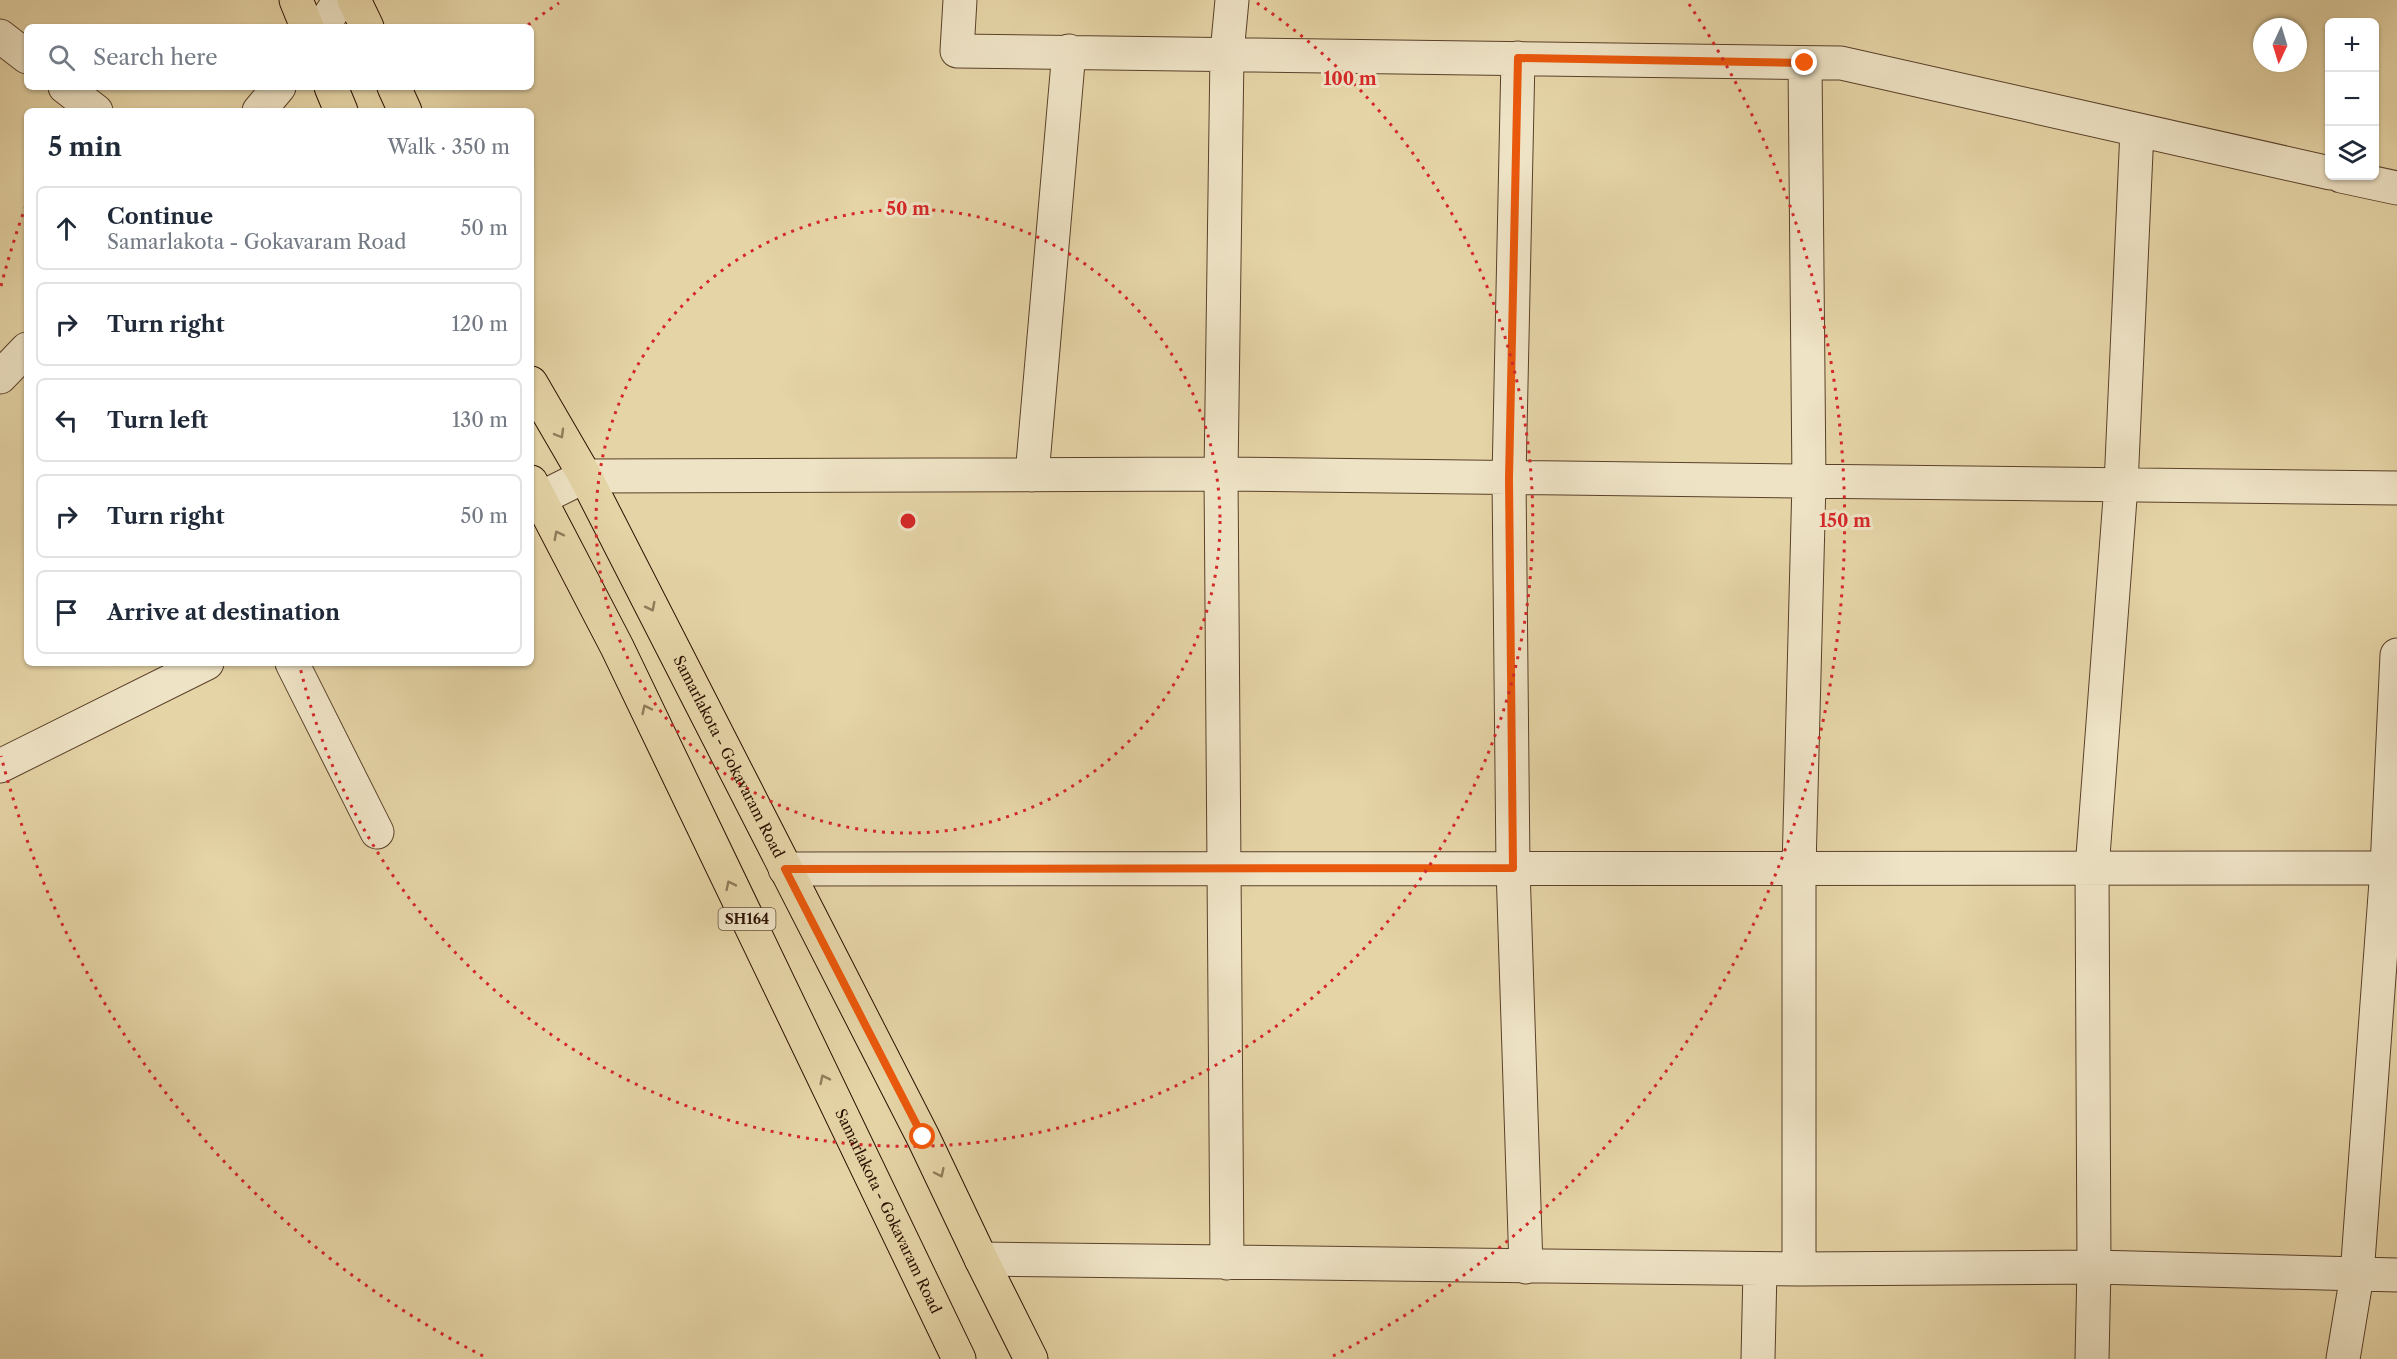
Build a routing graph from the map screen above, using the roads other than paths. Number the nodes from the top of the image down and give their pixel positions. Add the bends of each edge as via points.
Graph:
1 (296, 0) edge
2 (340, 0) edge
3 (354, 0) edge
4 (960, 0) edge
5 (1232, 0) edge
6 (306, 24) edge
7 (324, 24) edge
8 (366, 24) edge
9 (0, 36) edge
10 (1069, 51) junction
11 (1227, 54) junction
12 (24, 55) edge
13 (1518, 58) junction
14 (1805, 63) junction
15 (69, 90) edge
16 (276, 90) edge
17 (332, 90) edge
18 (395, 90) edge
19 (92, 108) edge
20 (262, 108) edge
21 (340, 108) edge
22 (404, 108) edge
23 (2137, 130) junction
24 (2325, 172) edge
25 (2360, 180) edge
26 (2397, 188) edge
27 (24, 352) edge
28 (0, 377) edge
29 (534, 388) edge
30 (1221, 474) junction
31 (1032, 475) junction
32 (585, 476) junction
33 (1509, 478) junction
34 (1809, 482) junction
35 (2121, 485) junction
36 (2397, 488) edge
37 (534, 495) edge
38 (2397, 655) edge
39 (201, 666) edge
40 (293, 666) edge
41 (0, 766) edge
42 (376, 832) dead end
43 (1225, 868) junction
44 (1513, 868) junction
45 (1799, 868) junction
46 (2092, 868) junction
47 (2392, 868) edge
48 (785, 869) junction
49 (981, 1259) junction
50 (1227, 1263) junction
51 (1526, 1267) junction
52 (2094, 1267) junction
53 (1760, 1269) junction
54 (1799, 1269) junction
55 (2356, 1275) junction
56 (2397, 1275) edge
57 (959, 1359) edge
58 (1031, 1359) edge
59 (1758, 1359) edge
60 (2091, 1359) edge
61 (2343, 1359) edge

1 - 6 main road
2 - 7 street
3 - 8 main road
4 - 10 street via 957,51
5 - 11 street
9 - 12 street
10 - 11 street
10 - 31 street
11 - 13 street
11 - 30 street
13 - 14 street
13 - 33 street
14 - 23 street via 1841,63
14 - 34 street
15 - 19 street
16 - 20 street
17 - 21 main road
18 - 22 main road
23 - 24 street
23 - 35 street
25 - 26 street
27 - 28 street
29 -> 32 main road, Samarlakota - Gokavaram Road
30 - 31 street
30 - 33 street
30 - 43 street
31 - 32 street
32 - 37 street
32 -> 48 main road, Samarlakota - Gokavaram Road
33 - 34 street
33 - 44 street
34 - 35 street
34 - 45 street
35 - 36 street
35 - 46 street
57 -> 37 main road, Samarlakota - Gokavaram Road / SH164 via 617,647
38 - 47 street
39 - 41 street
40 - 42 street
43 - 44 street
43 - 48 street
43 - 50 street
44 - 45 street
44 - 51 street
45 - 46 street
45 - 54 street
46 - 47 street
46 - 52 street
47 - 55 street
48 -> 49 main road, Samarlakota - Gokavaram Road
49 - 50 street
49 - 58 main road, Samarlakota - Gokavaram Road
50 - 51 street
51 - 53 street
52 - 54 street
52 - 55 street
52 - 60 street
53 - 54 street
53 - 59 street
55 - 56 street
55 - 61 street

